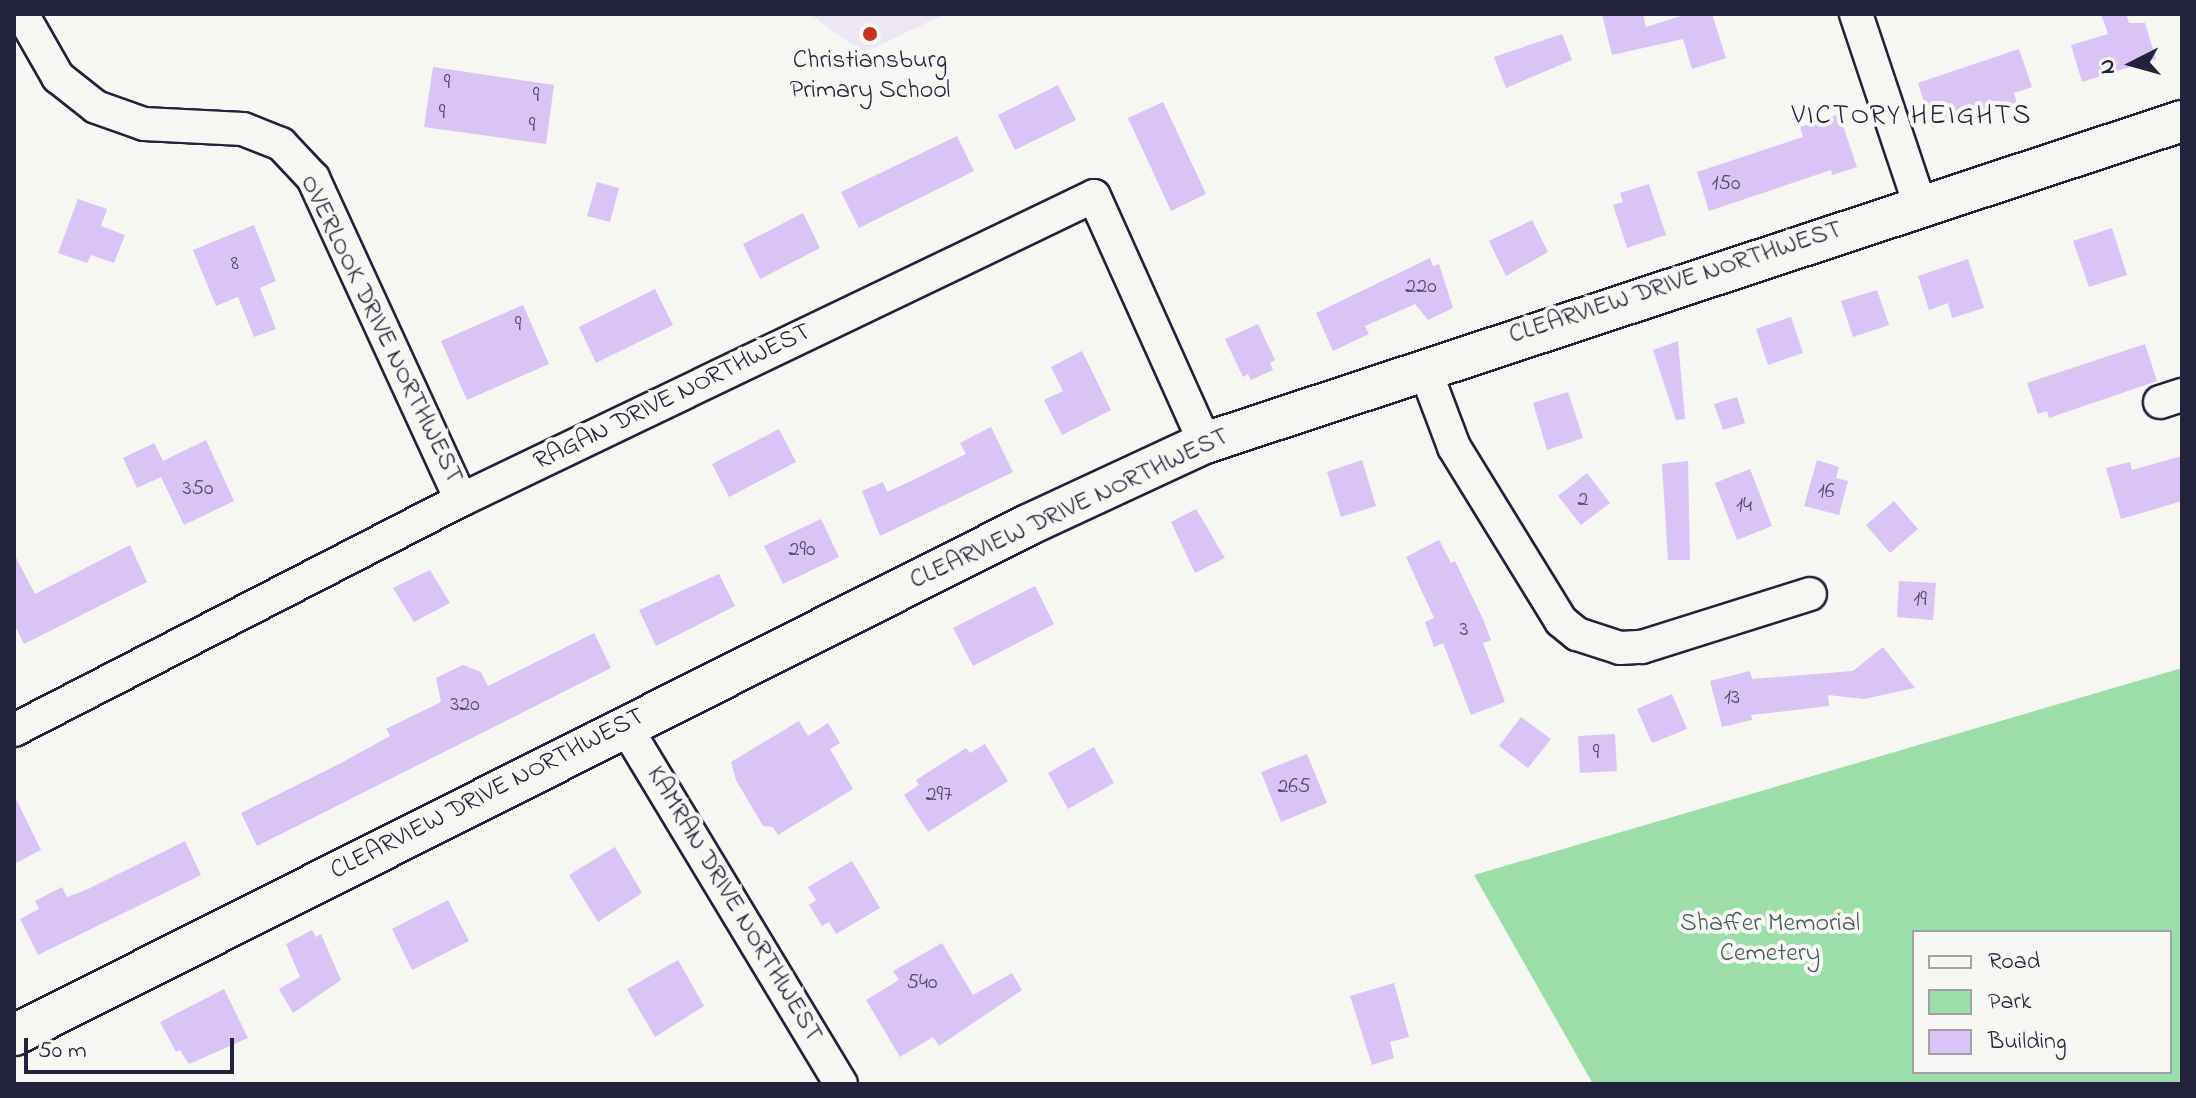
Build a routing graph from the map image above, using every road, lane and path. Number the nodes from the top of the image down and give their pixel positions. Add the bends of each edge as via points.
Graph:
1 (22, 14) edge
2 (1856, 14) edge
3 (2182, 121) edge
4 (1920, 205) junction
5 (1424, 367) junction
6 (1205, 443) junction
7 (461, 500) junction
8 (1810, 594) dead end
9 (625, 726) junction
10 (14, 730) edge
11 (14, 1035) edge
12 (841, 1084) edge

1 - 7 street, OVERLOOK DRIVE NORTHWEST via 58,77 96,107 144,124 243,129 281,144 313,178
2 - 4 street
3 - 4 street, CLEARVIEW DRIVE NORTHWEST
4 - 5 street, CLEARVIEW DRIVE NORTHWEST
5 - 6 street, CLEARVIEW DRIVE NORTHWEST
5 - 8 street via 1454,447 1561,621 1577,634 1620,648 1642,647
6 - 7 street, RAGAN DRIVE NORTHWEST via 1094,196
6 - 9 street, CLEARVIEW DRIVE NORTHWEST
7 - 10 street, RAGAN DRIVE NORTHWEST
9 - 11 street, CLEARVIEW DRIVE NORTHWEST
9 - 12 street, KAMRAN DRIVE NORTHWEST

